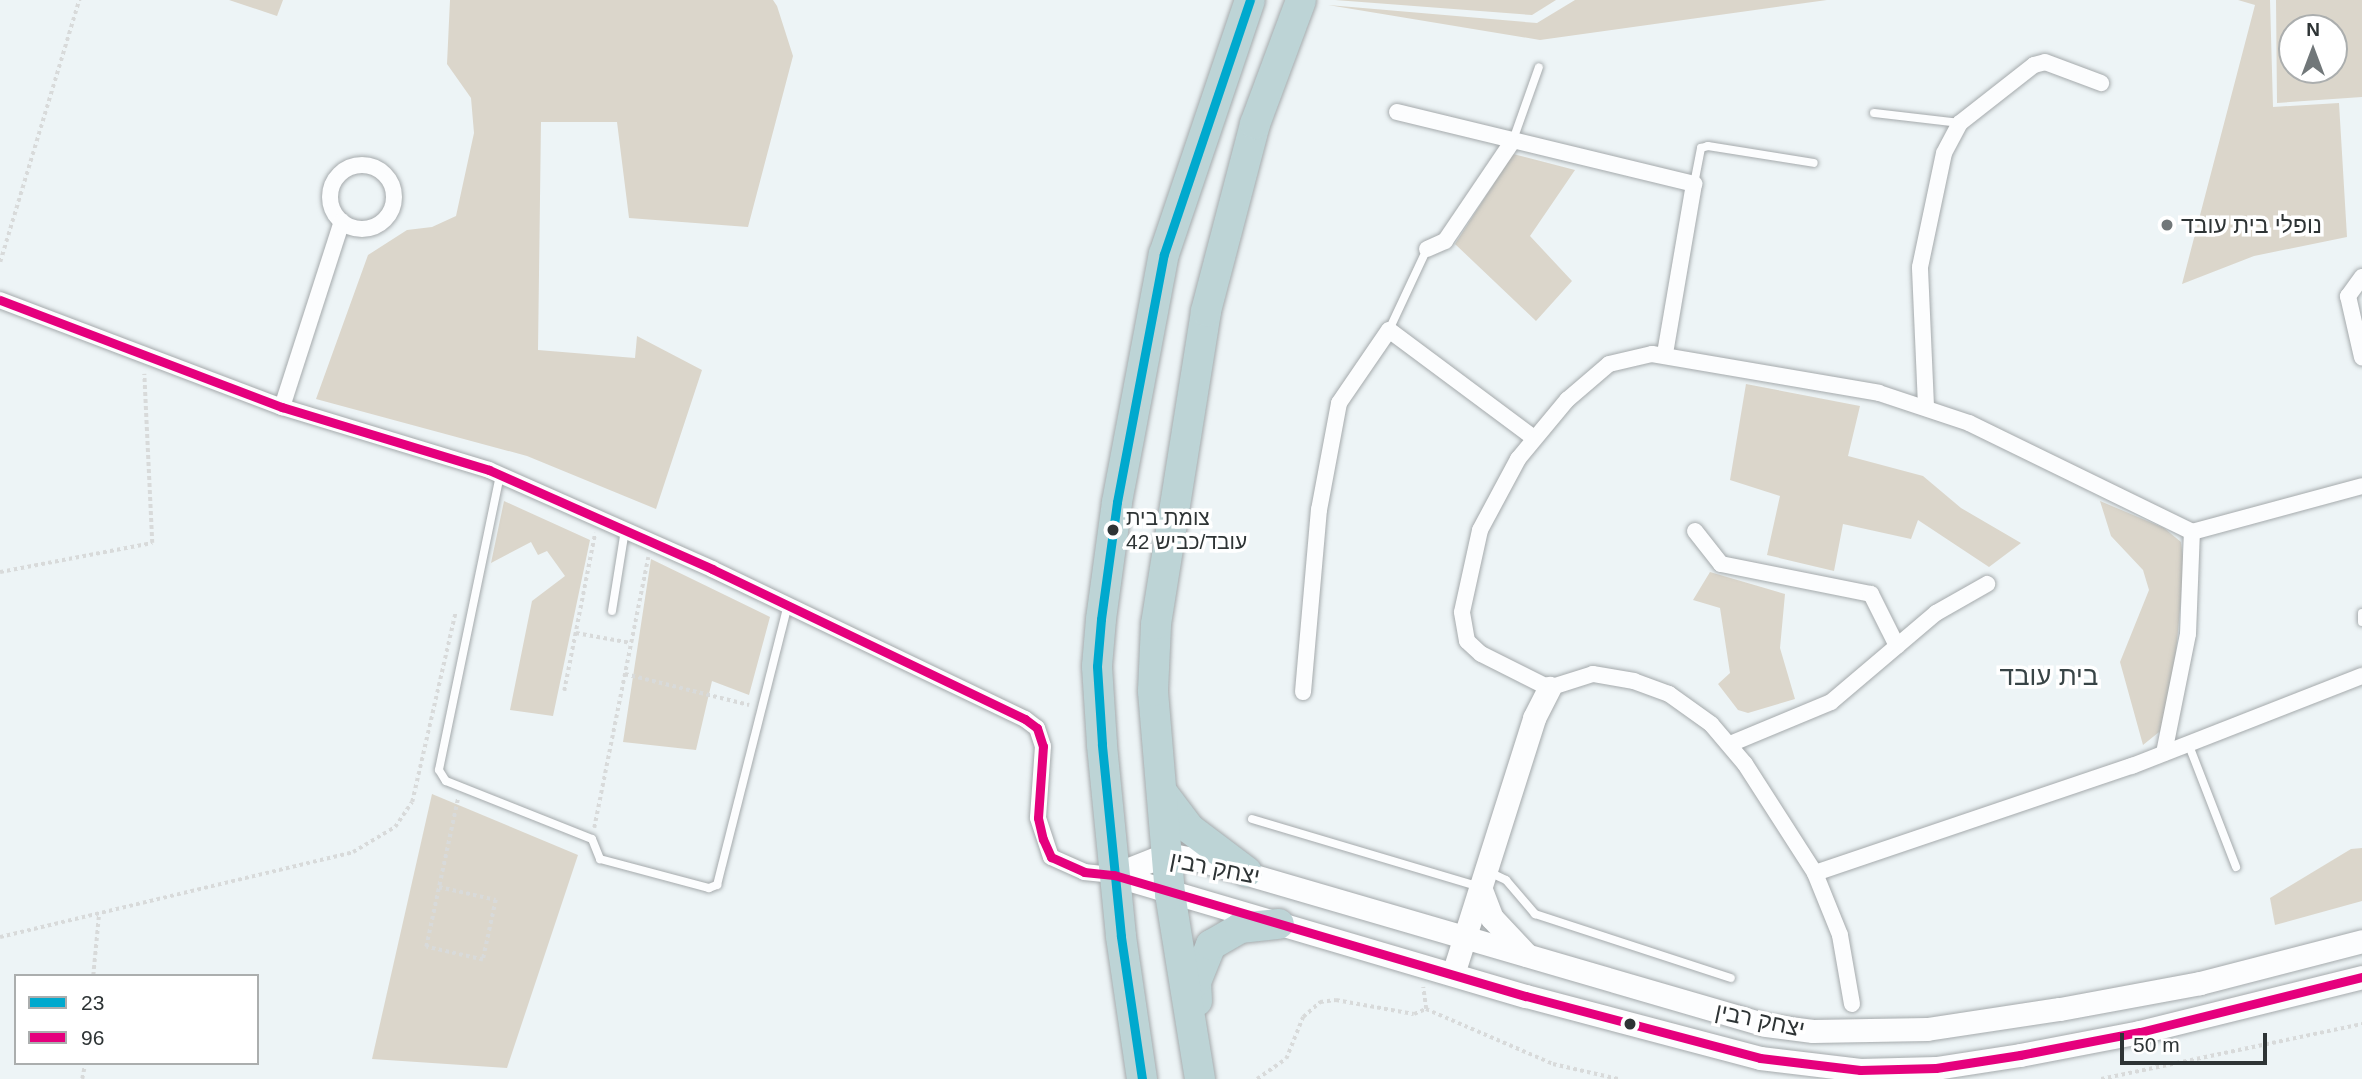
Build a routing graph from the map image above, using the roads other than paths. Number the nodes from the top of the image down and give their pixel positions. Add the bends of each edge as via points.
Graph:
1 (1250, 0) edge
2 (1301, 0) edge
3 (1539, 67) dead end
4 (2101, 83) dead end
5 (1397, 112) dead end
6 (1874, 113) dead end
7 (1960, 123) junction
8 (1512, 142) junction
9 (1814, 163) dead end
10 (1694, 184) junction
11 (342, 221) junction
12 (1427, 249) joint
13 (2362, 277) edge
14 (0, 300) edge
15 (1389, 330) junction
16 (1665, 354) junction
17 (2362, 357) edge
18 (1926, 406) junction
19 (282, 407) junction
20 (1534, 438) junction
21 (500, 475) junction
22 (2362, 486) edge
23 (625, 530) junction
24 (1695, 531) dead end
25 (2192, 532) junction
26 (1987, 584) dead end
27 (788, 606) junction
28 (612, 611) dead end
29 (2362, 613) edge
30 (2362, 622) edge
31 (1897, 646) junction
32 (2362, 676) edge
33 (1549, 688) junction
34 (1303, 692) dead end
35 (2188, 743) junction
36 (1730, 744) junction
37 (2165, 753) junction
38 (1160, 789) junction
39 (1252, 818) dead end
40 (1167, 855) junction
41 (2236, 867) dead end
42 (1247, 872) junction
43 (1815, 873) junction
44 (1114, 875) junction
45 (1483, 879) junction
46 (1170, 894) junction
47 (1279, 924) junction
48 (1463, 940) junction
49 (2362, 941) edge
50 (1532, 960) junction
51 (1452, 974) junction
52 (2362, 977) edge
53 (1731, 978) dead end
54 (1852, 1004) dead end
55 (1199, 1074) edge
56 (1143, 1079) edge

1 - 44 highway via 1164,254 1117,502 1097,666
2 - 38 highway via 1255,124 1206,311 1186,421 1156,624 1153,691
3 - 8 lane
4 - 7 street via 2045,62 2034,65
5 - 8 street
6 - 7 lane
7 - 18 street via 1944,153 1920,267
8 - 10 street
8 - 12 street via 1445,241
9 - 10 lane via 1708,146 1701,148
10 - 16 street
11 - 11 street via 366,229 385,219 394,200 382,172 362,165 335,179 330,199
11 - 19 street
12 - 15 lane
13 - 17 street via 2348,296
14 - 19 street
15 - 20 street
15 - 34 street via 1339,403 1319,510
16 - 18 street via 1879,393
16 - 20 street via 1626,357 1601,369
18 - 25 street
19 - 21 street
20 - 33 street via 1504,481 1480,530 1465,583 1462,622 1475,650
21 - 23 street
21 - 27 lane via 439,770 446,781 592,839 600,859 709,888 717,885
22 - 25 street
23 - 27 street
23 - 28 lane
24 - 31 street via 1721,564 1871,594
25 - 37 street via 2188,634
26 - 31 street via 1936,613
27 - 44 street via 1037,728 1044,746 1038,818 1051,857 1084,872
29 - 30 lane
31 - 36 street via 1831,702
32 - 35 street
33 - 36 street via 1592,674 1634,681 1684,703
33 - 45 main road via 1537,709
35 - 37 street
35 - 41 lane
36 - 43 street
37 - 43 street
38 - 40 highway
38 - 42 highway via 1190,829
39 - 45 lane
40 - 42 main road, יצחק רבין
40 - 44 main road, יצחק רבין
40 - 46 highway
42 - 48 main road, יצחק רבין
43 - 54 street via 1840,935
44 - 46 main road, יצחק רבין
44 - 56 highway
45 - 48 main road
45 - 50 main road via 1492,918
45 - 53 lane via 1506,880 1535,914
46 - 47 main road, יצחק רבין
46 - 55 highway
47 - 51 main road, יצחק רבין
47 - 55 highway via 1240,928 1211,945 1202,960 1196,982
48 - 50 main road, יצחק רבין
48 - 51 main road
49 - 50 main road, יצחק רבין via 2200,983 1914,1029 1813,1031 1766,1025
51 - 52 main road, יצחק רבין via 1760,1058 1860,1070 1936,1068 2033,1052 2140,1032

